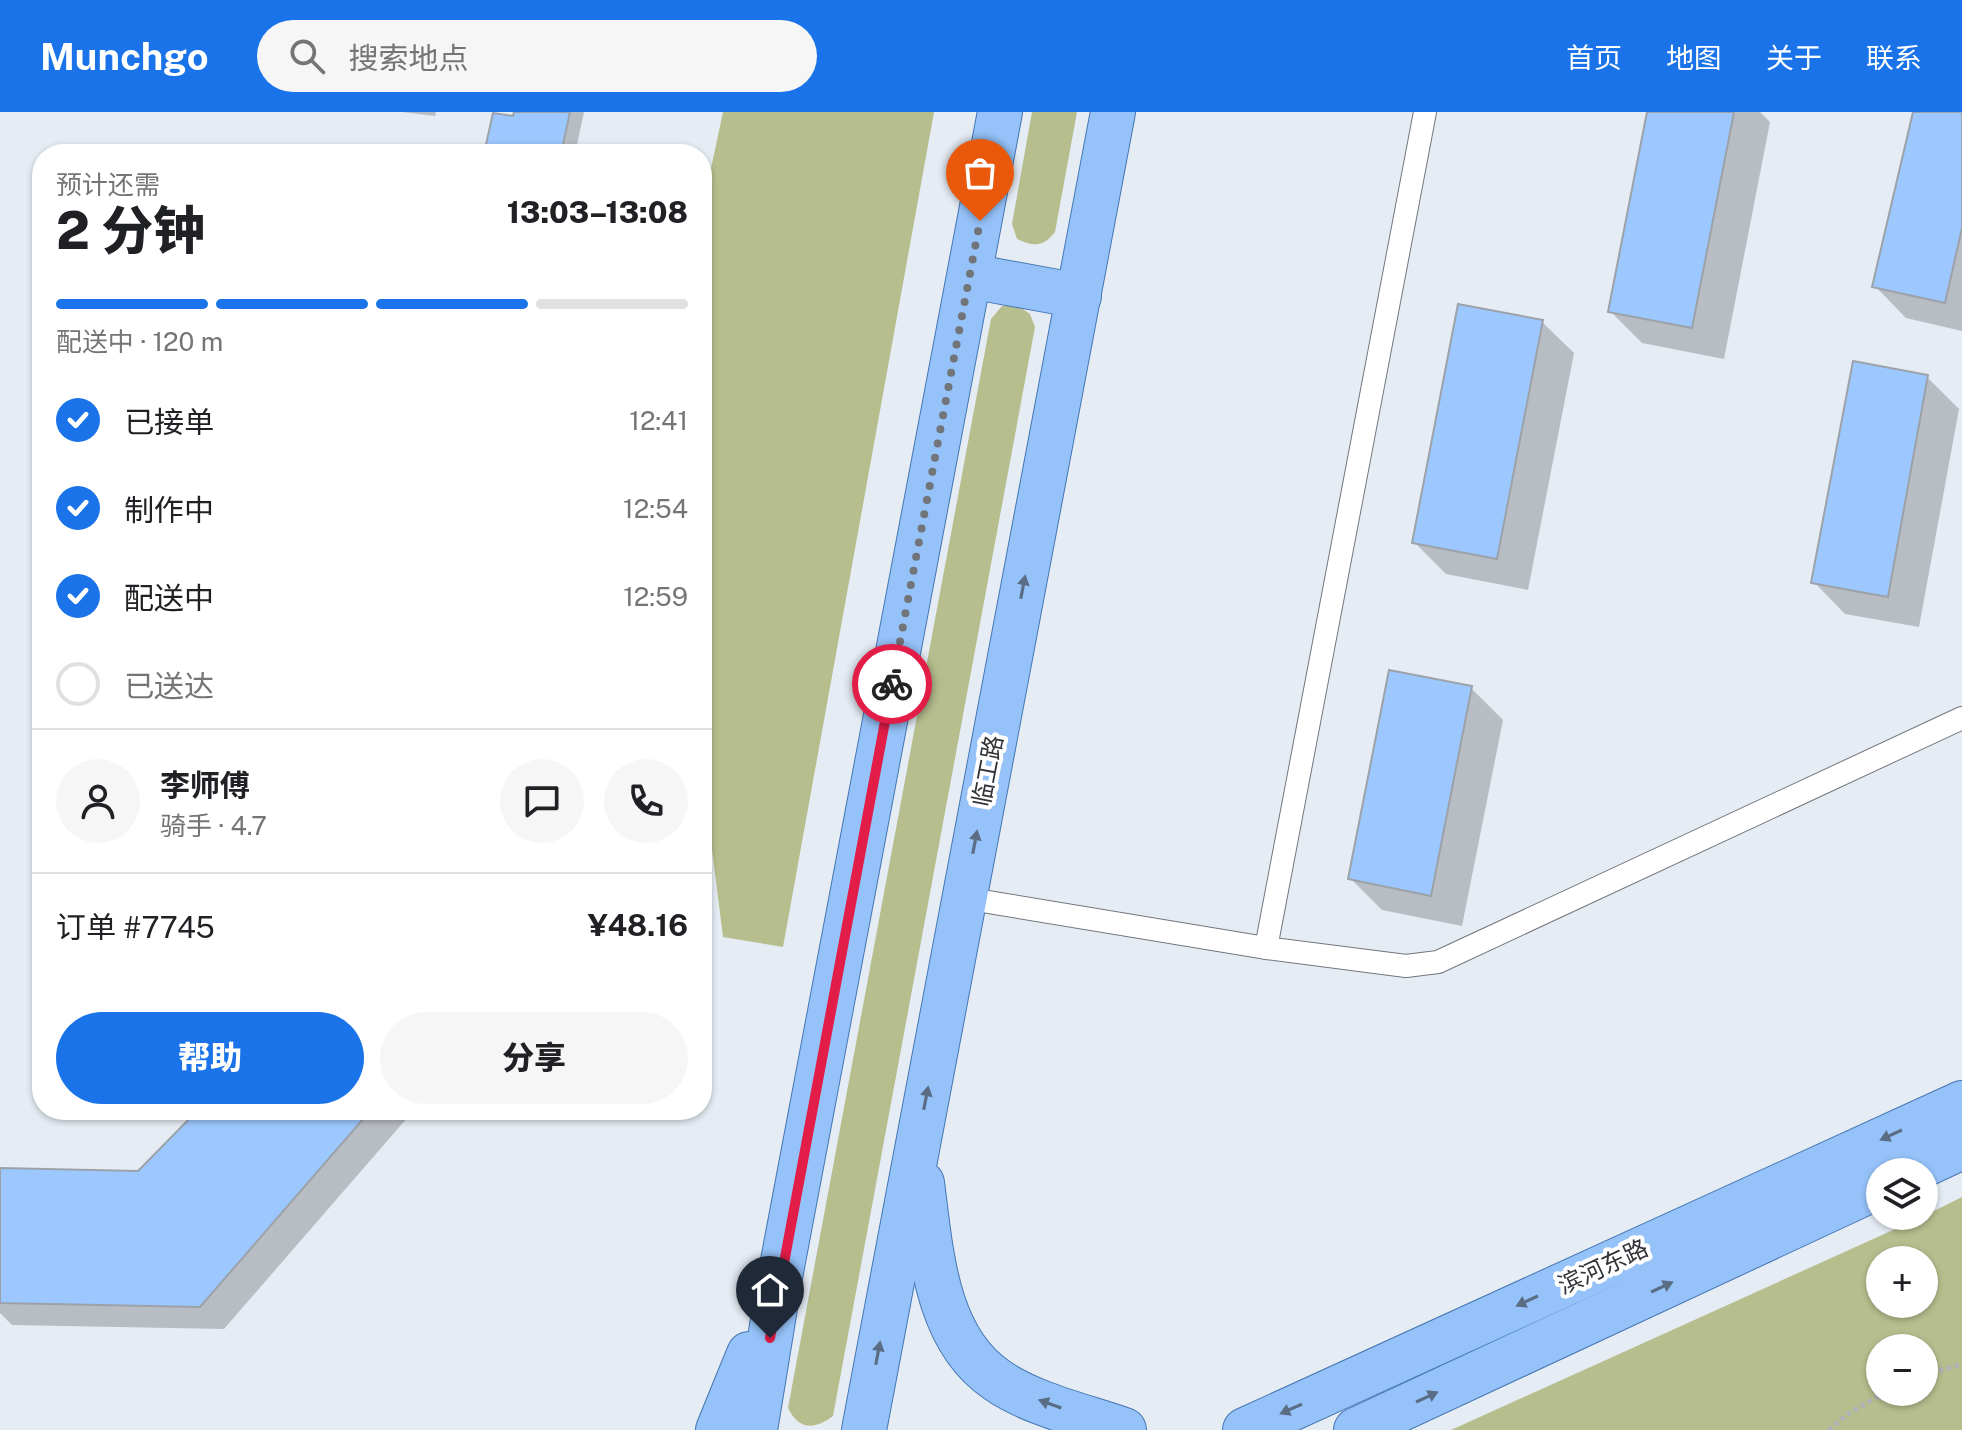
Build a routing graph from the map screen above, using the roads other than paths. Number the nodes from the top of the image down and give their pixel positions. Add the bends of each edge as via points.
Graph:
1 (1000, 112) edge
2 (1113, 112) edge
3 (1425, 112) edge
4 (970, 276) junction
5 (1079, 296) junction
6 (1962, 718) edge
7 (964, 898) junction
8 (1266, 948) junction
9 (1962, 1103) edge
10 (917, 1147) junction
11 (1962, 1147) edge
12 (1938, 1158) edge
13 (1866, 1193) edge
14 (780, 1277) junction
15 (718, 1430) edge
16 (755, 1430) edge
17 (864, 1430) edge
18 (1124, 1430) edge
19 (1245, 1430) edge
20 (1356, 1430) edge

1 - 4 main road
2 - 5 main road, 临工路
3 - 8 lane
4 - 5 main road
4 - 14 main road
7 -> 5 main road, 临工路
6 - 8 lane via 1438,962 1406,966
7 - 8 lane
10 -> 7 main road, 临工路
9 -> 19 main road, 滨河东路
17 -> 10 main road, 临工路
18 -> 10 main road via 999,1382 972,1357 952,1325 935,1272
11 - 12 main road
20 -> 13 main road, 滨河东路
14 - 15 main road
14 - 16 main road

